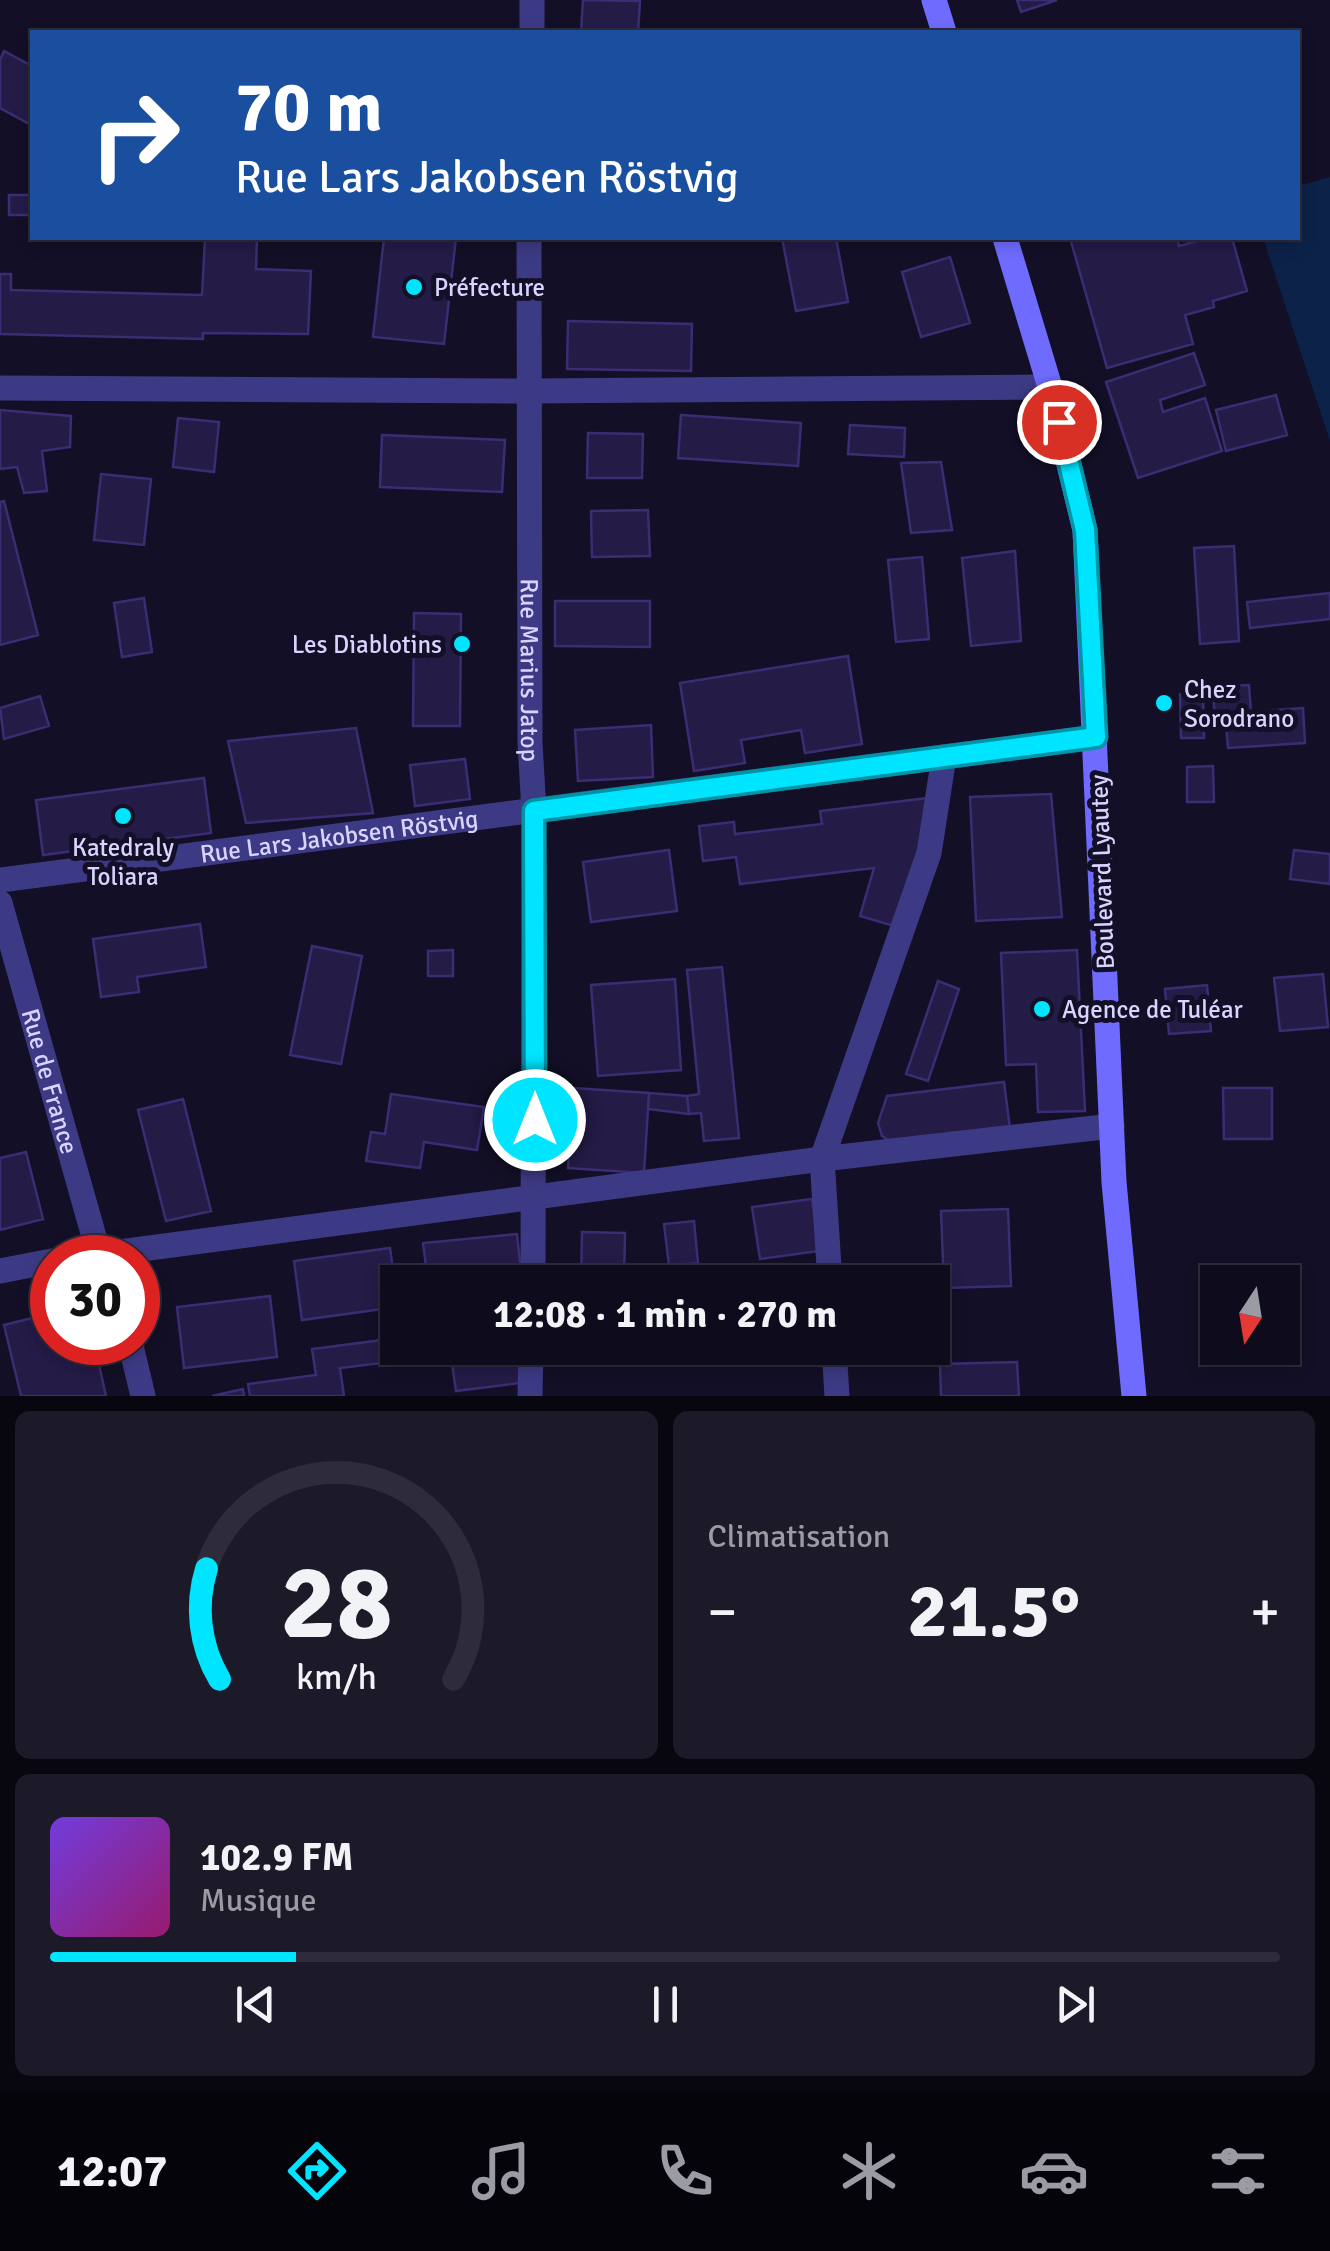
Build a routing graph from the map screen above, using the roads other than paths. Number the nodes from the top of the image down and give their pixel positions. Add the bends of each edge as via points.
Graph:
1 (532, 0) edge
2 (934, 0) edge
3 (532, 30) edge
4 (943, 30) edge
5 (530, 240) edge
6 (1007, 240) edge
7 (1050, 387) junction
8 (0, 388) edge
9 (528, 391) junction
10 (1096, 737) junction
11 (944, 758) junction
12 (534, 811) junction
13 (0, 880) edge
14 (0, 903) edge
15 (1112, 1126) junction
16 (822, 1159) junction
17 (536, 1198) junction
18 (85, 1235) edge
19 (160, 1247) edge
20 (30, 1265) edge
21 (534, 1265) edge
22 (829, 1265) edge
23 (0, 1271) edge
24 (136, 1365) edge
25 (531, 1365) edge
26 (835, 1365) edge
27 (143, 1396) edge
28 (530, 1396) edge
29 (837, 1396) edge
30 (1134, 1396) edge

1 - 3 street
2 - 4 street
5 - 9 street, Rue Marius Jatop
6 - 7 street, Boulevard Lyautey
7 - 9 street
7 - 10 street, Boulevard Lyautey via 1085,530
8 - 9 street
9 - 12 street, Rue Marius Jatop
10 - 11 street, Rue Lars Jakobsen Röstvig
10 - 15 street, Boulevard Lyautey
11 - 12 street, Rue Lars Jakobsen Röstvig
11 - 16 street via 929,853
12 - 13 street, Rue Lars Jakobsen Röstvig
12 - 17 street, Rue Marius Jatop
14 - 18 street, Rue de France
15 - 16 street
15 - 30 street, Boulevard Lyautey
16 - 17 street
16 - 22 street
17 - 19 street
17 - 21 street, Rue Marius Jatop
20 - 23 street
24 - 27 street
25 - 28 street
26 - 29 street

